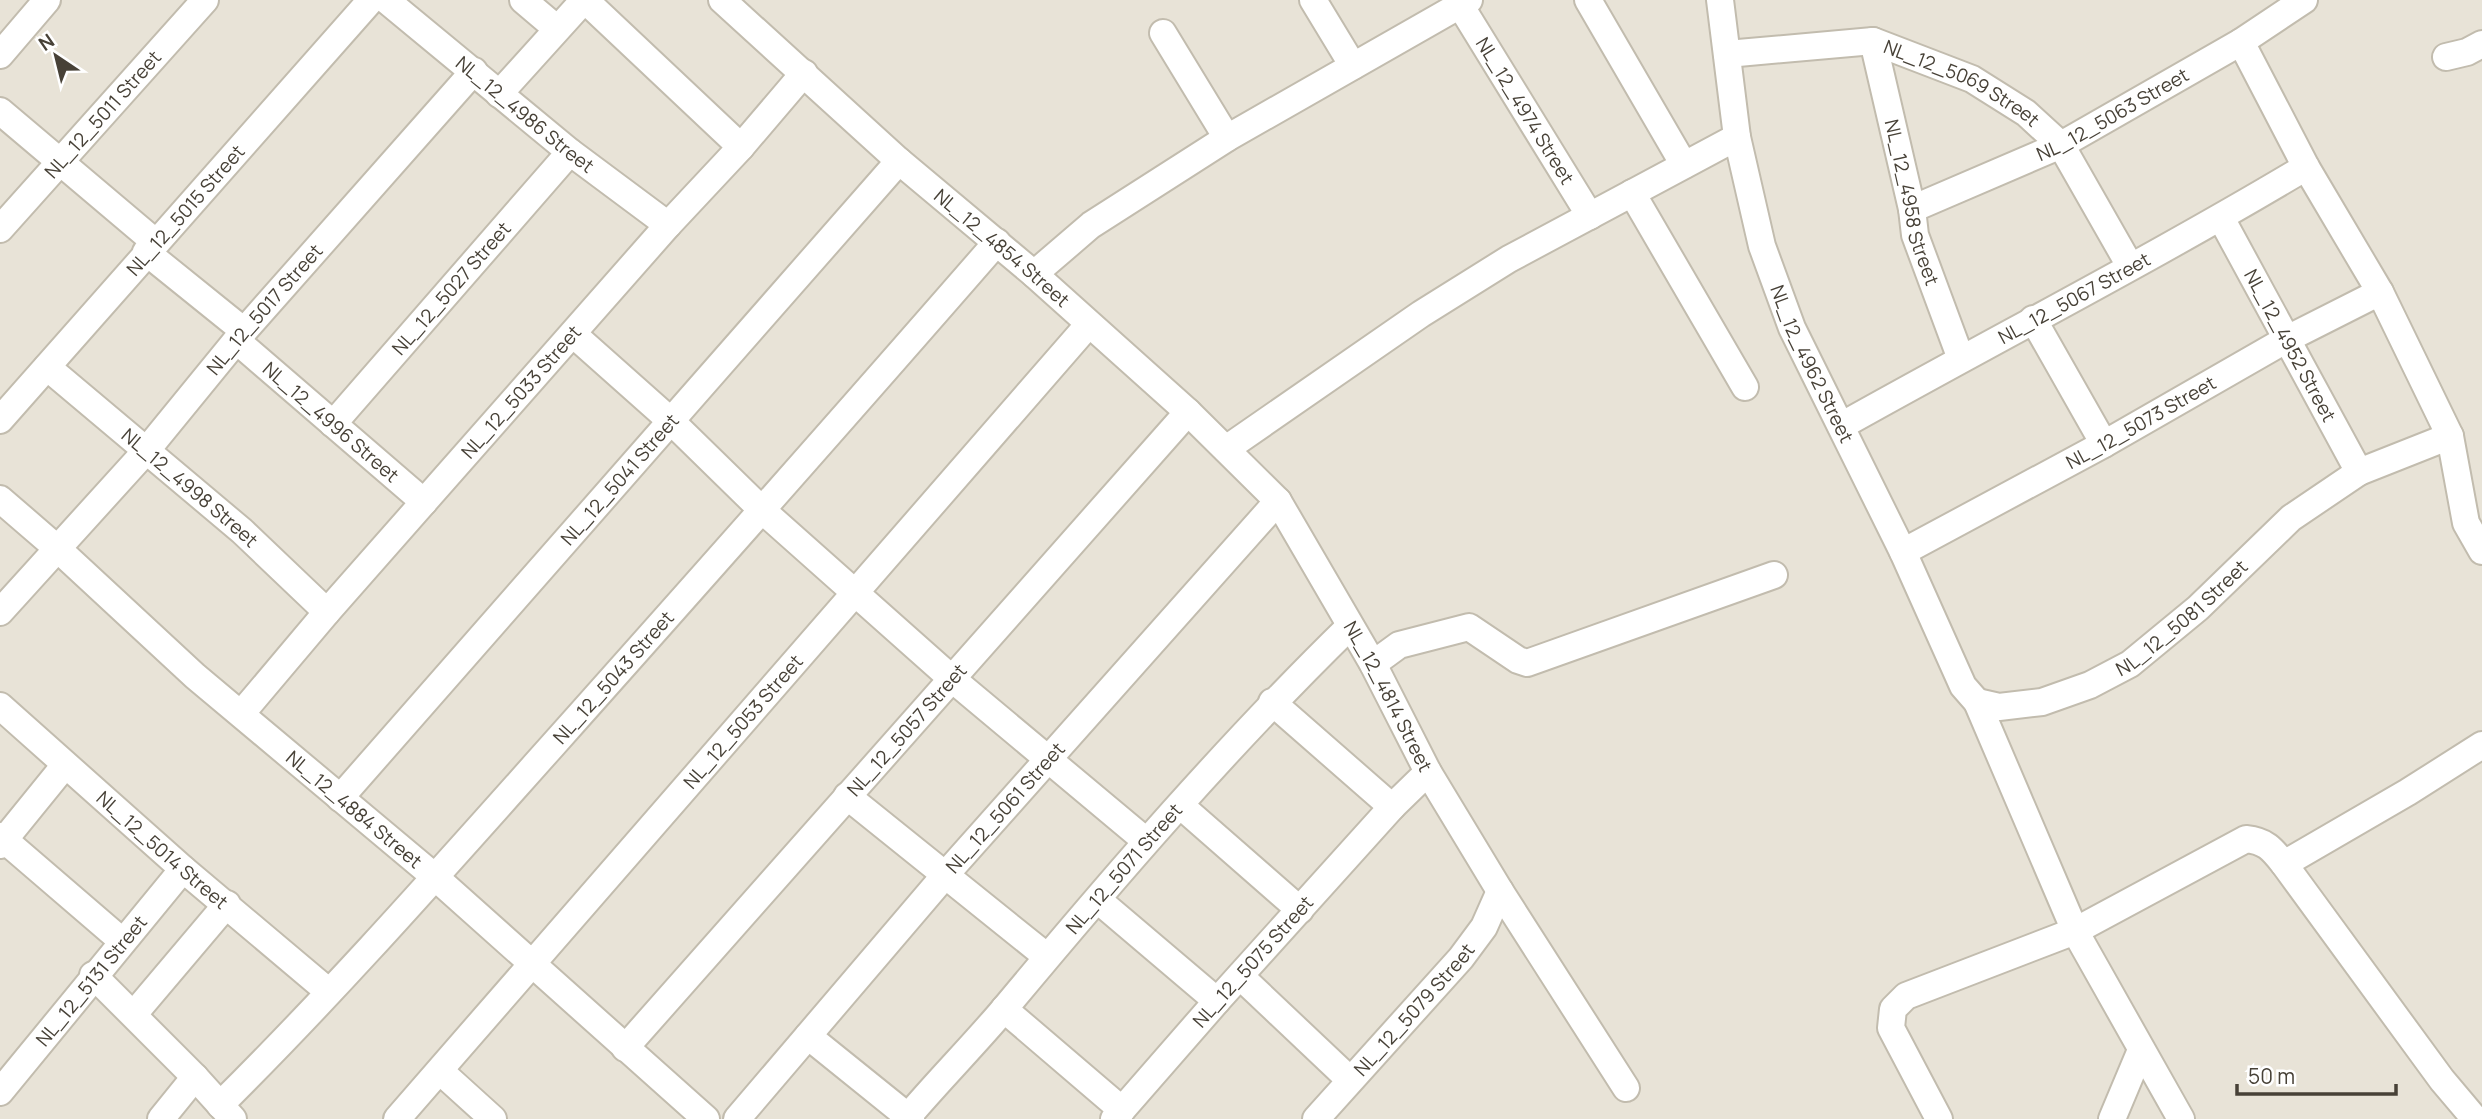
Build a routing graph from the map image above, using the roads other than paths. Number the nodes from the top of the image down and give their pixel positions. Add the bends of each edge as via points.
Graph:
1 (47, 0) edge
2 (205, 0) edge
3 (371, 0) edge
4 (386, 0) edge
5 (523, 0) edge
6 (585, 0) edge
7 (722, 0) edge
8 (1313, 0) edge
9 (1588, 0) edge
10 (1720, 0) edge
11 (2304, 0) edge
12 (1462, 1) edge
13 (556, 29) junction
14 (1163, 33) dead end
15 (1873, 41) junction
16 (2241, 42) junction
17 (2482, 44) edge
18 (1727, 54) junction
19 (0, 55) edge
20 (2446, 57) dead end
21 (1353, 66) junction
22 (474, 71) junction
23 (804, 73) junction
24 (499, 94) junction
25 (0, 110) edge
26 (1737, 137) junction
27 (1227, 138) junction
28 (2061, 145) junction
29 (741, 147) junction
30 (570, 152) junction
31 (58, 161) junction
32 (899, 161) junction
33 (1684, 165) junction
34 (2305, 166) junction
35 (1632, 193) junction
36 (1912, 209) junction
37 (1590, 216) junction
38 (2221, 218) junction
39 (668, 225) junction
40 (0, 229) edge
41 (997, 242) junction
42 (151, 247) junction
43 (2130, 266) junction
44 (1034, 274) junction
45 (2380, 292) junction
46 (2033, 319) junction
47 (1089, 324) junction
48 (573, 334) junction
49 (241, 336) junction
50 (2287, 339) junction
51 (1961, 359) junction
52 (47, 367) junction
53 (1745, 387) dead end
54 (1188, 412) junction
55 (0, 420) edge
56 (672, 422) junction
57 (333, 424) junction
58 (1841, 426) junction
59 (2450, 436) junction
60 (2104, 444) junction
61 (1226, 449) junction
62 (146, 451) junction
63 (2359, 472) junction
64 (0, 499) edge
65 (1278, 501) junction
66 (424, 502) junction
67 (762, 510) junction
68 (58, 550) junction
69 (2482, 551) edge
70 (1903, 552) junction
71 (1773, 575) dead end
72 (856, 593) junction
73 (0, 612) edge
74 (327, 612) junction
75 (1350, 626) junction
76 (1373, 664) junction
77 (951, 678) junction
78 (1272, 702) junction
79 (1977, 702) junction
80 (0, 706) edge
81 (241, 714) junction
82 (2482, 745) edge
83 (1050, 759) junction
84 (65, 765) junction
85 (1428, 772) junction
86 (847, 796) junction
87 (340, 798) junction
88 (1180, 805) junction
89 (1392, 807) junction
90 (2, 840) edge
91 (1146, 841) junction
92 (2284, 864) junction
93 (183, 869) junction
94 (946, 874) junction
95 (435, 877) junction
96 (1500, 891) junction
97 (1098, 900) junction
98 (227, 904) junction
99 (1300, 910) junction
100 (2075, 931) junction
101 (122, 941) junction
102 (1046, 956) junction
103 (533, 963) junction
104 (93, 975) junction
105 (1240, 976) junction
106 (329, 992) junction
107 (1217, 1000) junction
108 (1004, 1009) junction
109 (134, 1014) junction
110 (808, 1036) junction
111 (625, 1048) junction
112 (2141, 1050) junction
113 (440, 1071) junction
114 (195, 1077) junction
115 (1350, 1080) junction
116 (1626, 1088) dead end
117 (0, 1092) edge
118 (227, 1112) edge
119 (1118, 1115) edge
120 (908, 1118) edge
121 (161, 1119) edge
122 (397, 1119) edge
123 (493, 1119) edge
124 (706, 1119) edge
125 (737, 1119) edge
126 (1316, 1119) edge
127 (1938, 1119) edge
128 (2112, 1119) edge
129 (2182, 1119) edge
130 (2475, 1119) edge

1 - 19 street
2 - 31 street, NL_12_5011 Street
3 - 42 street, NL_12_5015 Street
4 - 22 street, NL_12_4986 Street
5 - 13 street
6 - 13 street
6 - 29 street
7 - 23 street, NL_12_4854 Street
8 - 21 street
9 - 33 street
10 - 18 street, NL_12_4962 Street
11 - 16 street, NL_12_5063 Street
12 - 21 street
12 - 37 street, NL_12_4974 Street
13 - 24 street
14 - 27 street
15 - 18 street, NL_12_5069 Street
15 - 28 street, NL_12_5069 Street via 1972,79 2026,113
15 - 36 street, NL_12_4958 Street
16 - 28 street, NL_12_5063 Street
16 - 34 street
17 - 20 street
18 - 26 street, NL_12_4962 Street
21 - 27 street
22 - 24 street, NL_12_4986 Street
22 - 49 street, NL_12_5017 Street
23 - 29 street, NL_12_5033 Street
23 - 32 street, NL_12_4854 Street
24 - 30 street, NL_12_4986 Street
25 - 31 street, NL_12_4996 Street
26 - 33 street
26 - 58 street, NL_12_4962 Street via 1762,246 1788,316
27 - 44 street via 1091,225
28 - 36 street, NL_12_5063 Street
28 - 43 street, NL_12_5069 Street
29 - 39 street, NL_12_5033 Street
30 - 39 street, NL_12_4986 Street
30 - 57 street, NL_12_5027 Street
31 - 40 street, NL_12_5011 Street
31 - 42 street, NL_12_4996 Street
32 - 41 street, NL_12_4854 Street
32 - 56 street, NL_12_5041 Street
33 - 35 street
34 - 38 street, NL_12_5067 Street
34 - 45 street
35 - 37 street
35 - 53 street
36 - 51 street, NL_12_4958 Street via 1919,246
37 - 61 street via 1421,314
38 - 43 street, NL_12_5067 Street
38 - 50 street, NL_12_4952 Street
39 - 48 street, NL_12_5033 Street
41 - 44 street, NL_12_4854 Street
41 - 67 street, NL_12_5043 Street
42 - 49 street, NL_12_4996 Street
42 - 52 street, NL_12_5015 Street
43 - 46 street, NL_12_5067 Street
44 - 47 street, NL_12_4854 Street
45 - 50 street, NL_12_5073 Street
45 - 59 street
46 - 51 street, NL_12_5067 Street
46 - 60 street
47 - 54 street, NL_12_4854 Street
47 - 72 street, NL_12_5053 Street
48 - 56 street
48 - 66 street, NL_12_5033 Street
49 - 57 street, NL_12_4996 Street
49 - 62 street, NL_12_5017 Street
50 - 60 street, NL_12_5073 Street
50 - 63 street, NL_12_4952 Street
51 - 58 street, NL_12_5067 Street
52 - 55 street, NL_12_5015 Street
52 - 62 street, NL_12_4998 Street
54 - 61 street, NL_12_4854 Street
54 - 77 street, NL_12_5057 Street
56 - 67 street
56 - 87 street, NL_12_5041 Street
57 - 66 street, NL_12_4996 Street
58 - 70 street, NL_12_4962 Street
59 - 63 street, NL_12_5081 Street
59 - 69 street via 2466,523
60 - 70 street, NL_12_5073 Street
61 - 65 street, NL_12_4854 Street
62 - 68 street, NL_12_5017 Street
62 - 74 street, NL_12_4998 Street via 242,531
63 - 79 street, NL_12_5081 Street via 2291,518 2198,608 2130,664 2042,702 1999,707
64 - 68 street, NL_12_4884 Street
65 - 75 street, NL_12_4814 Street
65 - 83 street, NL_12_5061 Street
66 - 74 street, NL_12_5033 Street
67 - 72 street
67 - 95 street, NL_12_5043 Street
68 - 73 street, NL_12_5017 Street
68 - 81 street, NL_12_4884 Street
70 - 79 street, NL_12_4962 Street via 1963,686
71 - 76 street via 1527,663 1469,627 1399,645
72 - 77 street
72 - 103 street, NL_12_5053 Street
74 - 81 street, NL_12_5033 Street
75 - 76 street, NL_12_4814 Street
75 - 78 street, NL_12_5071 Street
76 - 85 street, NL_12_4814 Street
77 - 83 street
77 - 86 street, NL_12_5057 Street
78 - 88 street, NL_12_5071 Street
78 - 89 street
79 - 100 street, NL_12_4962 Street
80 - 84 street, NL_12_5014 Street
81 - 87 street, NL_12_4884 Street
82 - 92 street
83 - 91 street
83 - 94 street, NL_12_5061 Street
84 - 90 street
84 - 93 street, NL_12_5014 Street
85 - 89 street, NL_12_5075 Street
85 - 96 street, NL_12_4814 Street
86 - 94 street
86 - 111 street, NL_12_5057 Street
87 - 95 street, NL_12_4884 Street
88 - 91 street, NL_12_5071 Street
88 - 99 street
89 - 99 street, NL_12_5075 Street
90 - 101 street
91 - 97 street, NL_12_5071 Street
92 - 100 street via 2269,846 2246,839
92 - 130 street
93 - 98 street, NL_12_5014 Street
93 - 101 street, NL_12_5131 Street
94 - 102 street
94 - 110 street, NL_12_5061 Street
95 - 103 street, NL_12_4884 Street
95 - 106 street, NL_12_5043 Street
96 - 115 street, NL_12_5079 Street via 1484,927 1461,958
96 - 116 street, NL_12_4814 Street
97 - 102 street, NL_12_5071 Street
97 - 107 street
98 - 106 street, NL_12_5014 Street
98 - 109 street
99 - 105 street, NL_12_5075 Street
100 - 112 street, NL_12_4962 Street
100 - 127 street via 1906,996 1893,1009 1891,1028
101 - 104 street, NL_12_5131 Street
102 - 108 street, NL_12_5071 Street
103 - 111 street, NL_12_4884 Street
103 - 113 street, NL_12_5053 Street
104 - 109 street
104 - 117 street, NL_12_5131 Street
105 - 107 street, NL_12_5075 Street
105 - 115 street
106 - 118 street, NL_12_5043 Street
107 - 119 street, NL_12_5075 Street
108 - 119 street
108 - 120 street, NL_12_5071 Street
109 - 114 street
110 - 120 street
110 - 125 street, NL_12_5061 Street
111 - 124 street, NL_12_4884 Street
112 - 128 street
112 - 129 street, NL_12_4962 Street
113 - 122 street, NL_12_5053 Street
113 - 123 street
114 - 118 street
114 - 121 street
115 - 126 street, NL_12_5079 Street

